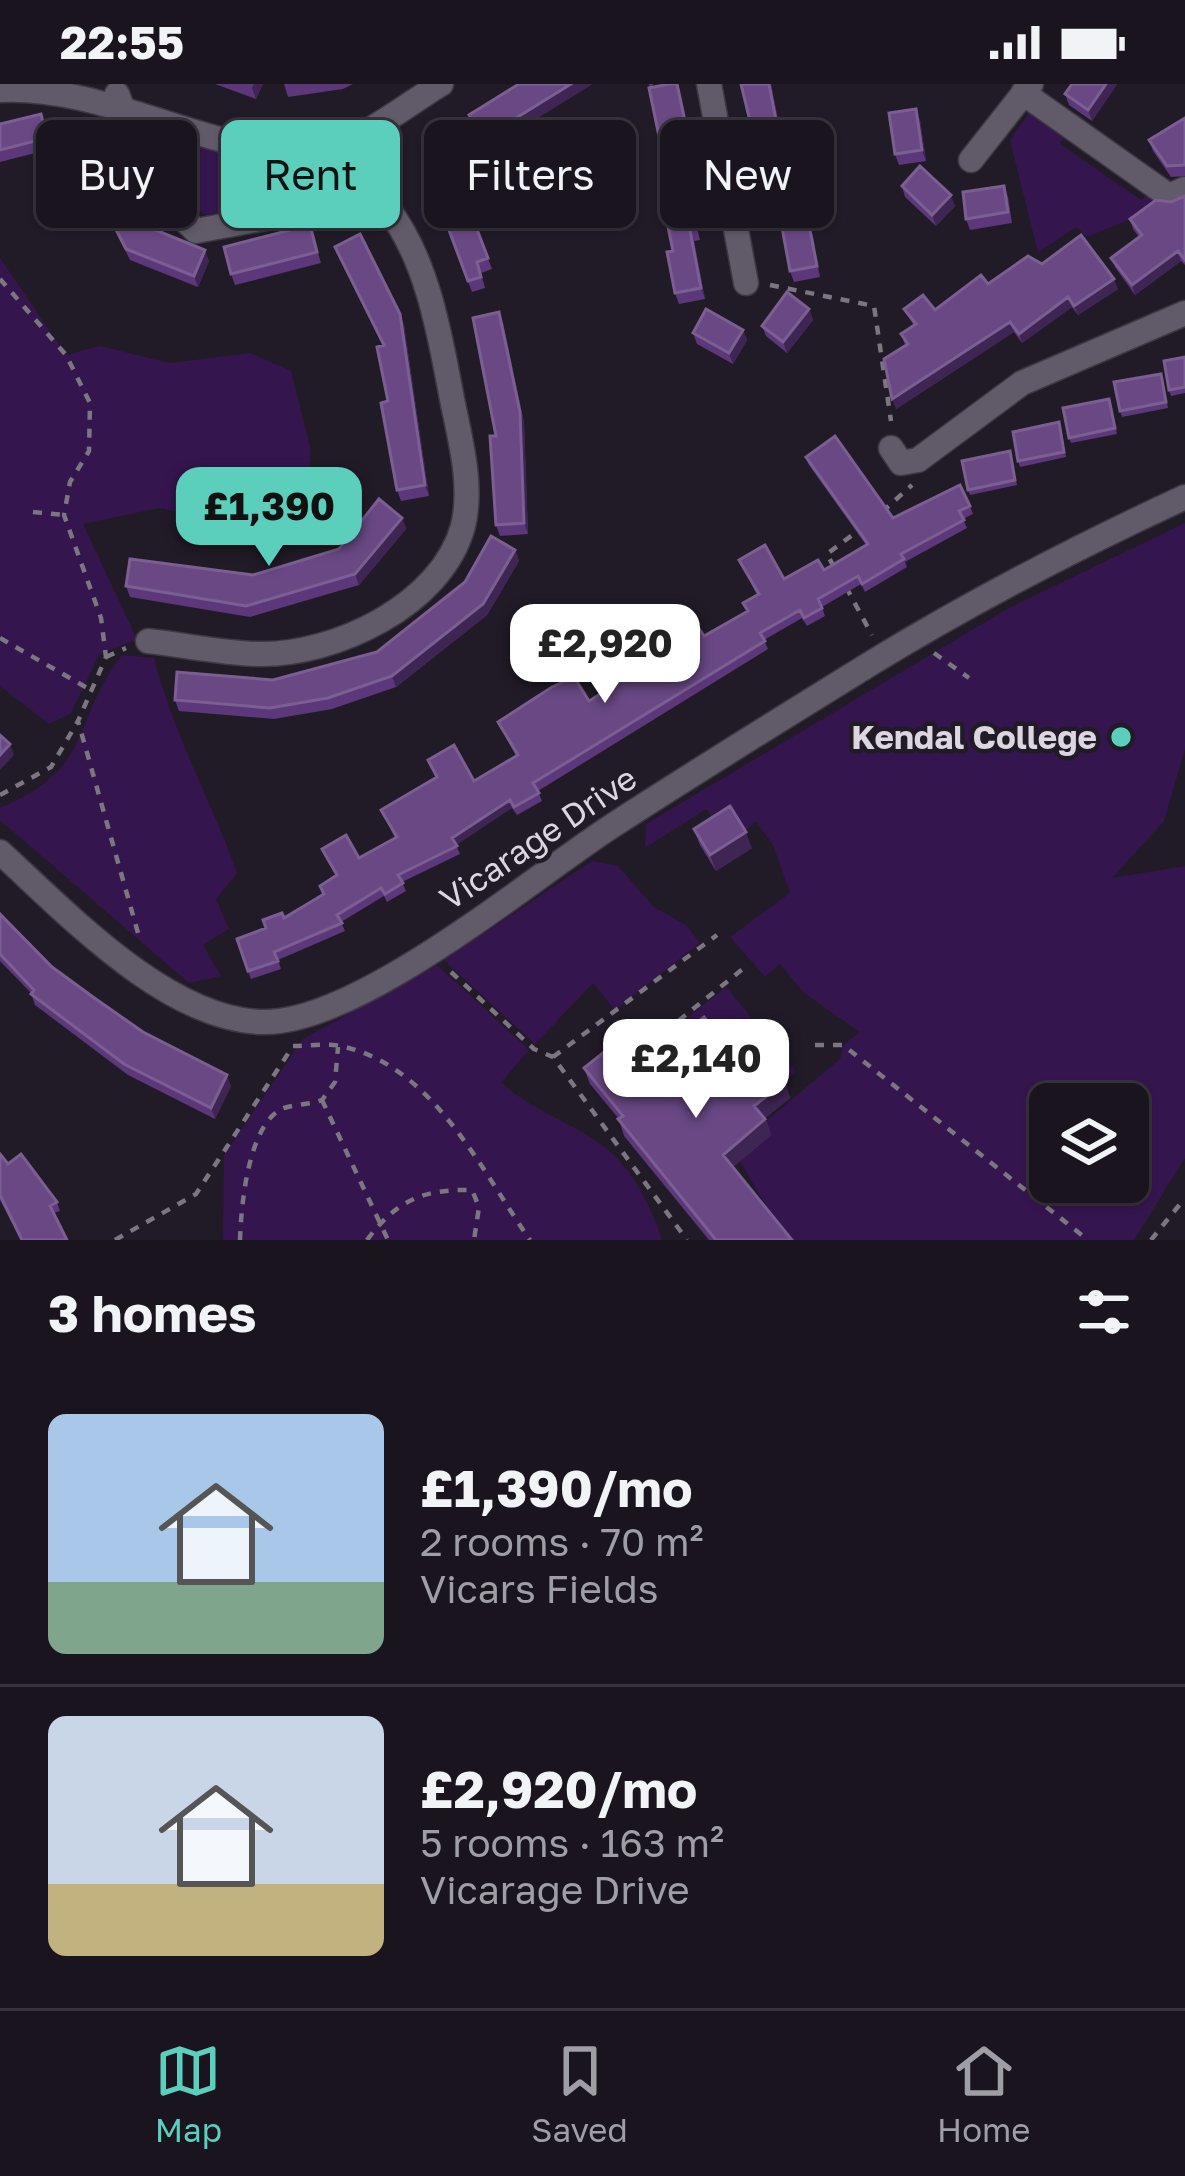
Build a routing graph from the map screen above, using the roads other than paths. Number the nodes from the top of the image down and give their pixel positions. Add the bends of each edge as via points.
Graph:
1 (441, 84) edge
2 (709, 84) edge
3 (70, 85) edge
4 (1027, 88) edge
5 (0, 90) edge
6 (117, 94) junction
7 (380, 120) edge
8 (221, 131) edge
9 (971, 160) dead end
10 (1185, 189) edge
11 (221, 227) edge
12 (399, 228) edge
13 (759, 284) road end
14 (1185, 313) edge
15 (892, 442) road end
16 (929, 453) junction
17 (944, 476) dead end
18 (1185, 496) edge
19 (148, 641) dead end
20 (0, 852) edge

1 - 7 street
2 - 13 street
3 - 5 street
3 - 6 street
4 - 9 street
4 - 10 street via 1168,196
6 - 8 street
6 - 11 street via 167,206 196,232
12 - 19 street via 440,335 466,470 463,527 420,592 322,645 260,655
14 - 16 street via 1022,382
15 - 16 street via 901,464
16 - 17 street
18 - 20 street, Vicarage Drive via 914,639 295,1034 218,1014 153,983

